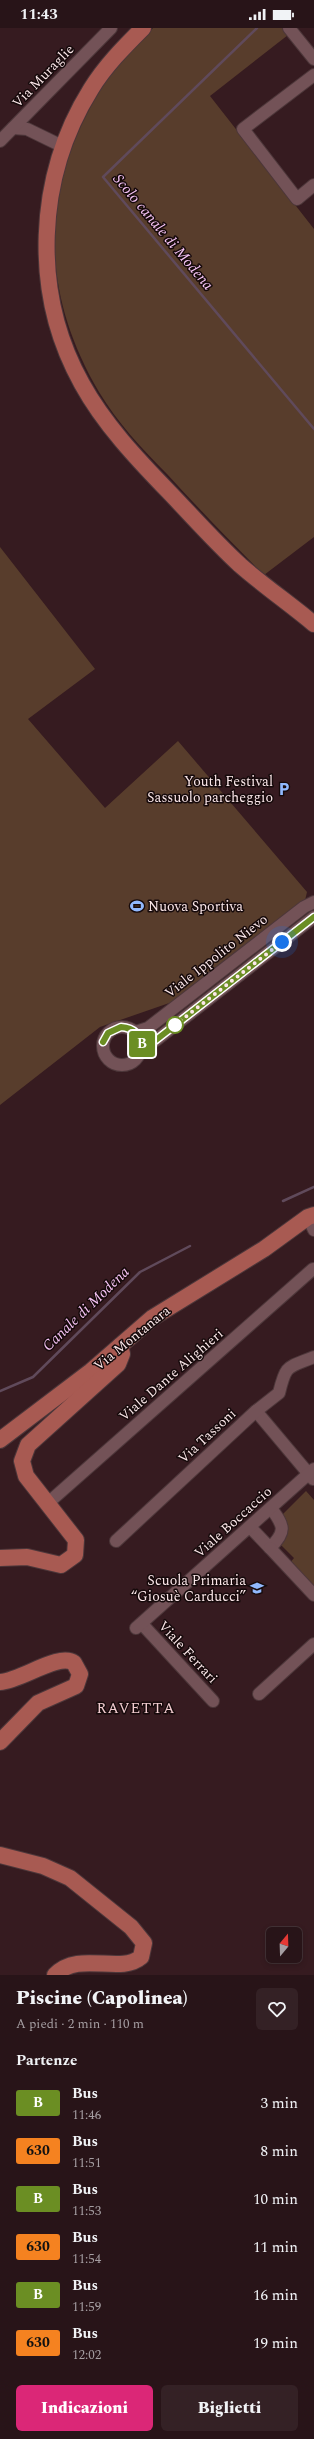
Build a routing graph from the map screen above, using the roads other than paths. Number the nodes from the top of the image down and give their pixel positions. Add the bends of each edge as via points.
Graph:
1 (111, 28) edge
2 (143, 28) edge
3 (289, 28) edge
4 (314, 59) edge
5 (314, 75) edge
6 (13, 128) junction
7 (0, 141) edge
8 (64, 147) junction
9 (314, 185) edge
10 (314, 624) edge
11 (314, 902) edge
12 (314, 917) edge
13 (136, 1032) junction
14 (142, 1048) junction
15 (313, 1220) edge
16 (313, 1269) dead end
17 (120, 1346) junction
18 (314, 1357) edge
19 (256, 1410) junction
20 (0, 1440) edge
21 (312, 1474) edge
22 (48, 1503) junction
23 (271, 1508) junction
24 (250, 1527) junction
25 (116, 1541) dead end
26 (270, 1548) junction
27 (0, 1558) edge
28 (314, 1595) edge
29 (139, 1626) joint
30 (314, 1644) edge
31 (0, 1682) edge
32 (259, 1694) dead end
33 (213, 1701) dead end
34 (0, 1742) edge
35 (0, 1855) edge
36 (55, 1975) edge

1 - 6 street, Via Muraglie
2 - 8 main road via 105,69 91,89 78,112
3 - 4 street
5 - 9 street via 243,129 297,199
6 - 7 street, Via Muraglie
6 - 8 street, Via Muraglie via 27,128
8 - 10 main road via 49,204 46,243 50,289 59,334 82,384 104,418 152,474 240,564
11 - 13 street, Viale Ippolito Nievo via 304,907 148,1028
12 - 14 street, Viale Ippolito Nievo via 156,1040
13 - 14 street
13 - 14 street via 121,1027 112,1030 104,1039 105,1054 114,1063 125,1065 137,1058
15 - 17 main road, Via Montanara via 158,1314
16 - 22 street, Viale Dante Alighieri
17 - 20 main road, Via Montanara
17 - 22 main road via 122,1354 118,1364 37,1436 24,1453 22,1461 26,1476
18 - 19 street, Via Tassoni via 287,1368 279,1393
19 - 21 street
19 - 25 street, Via Tassoni
21 - 23 street, Viale Boccaccio
22 - 27 main road via 76,1540 75,1554 61,1565 27,1557
23 - 24 street, Viale Boccaccio
23 - 26 street via 283,1528 281,1537
24 - 26 street
24 - 29 street, Viale Boccaccio
26 - 28 street
29 - 33 street, Viale Ferrari
30 - 32 street
31 - 34 main road via 15,1680 62,1660 74,1663 80,1674 76,1686 38,1703
35 - 36 main road via 43,1866 70,1878 131,1927 144,1943 141,1958 133,1963 78,1964 62,1969

